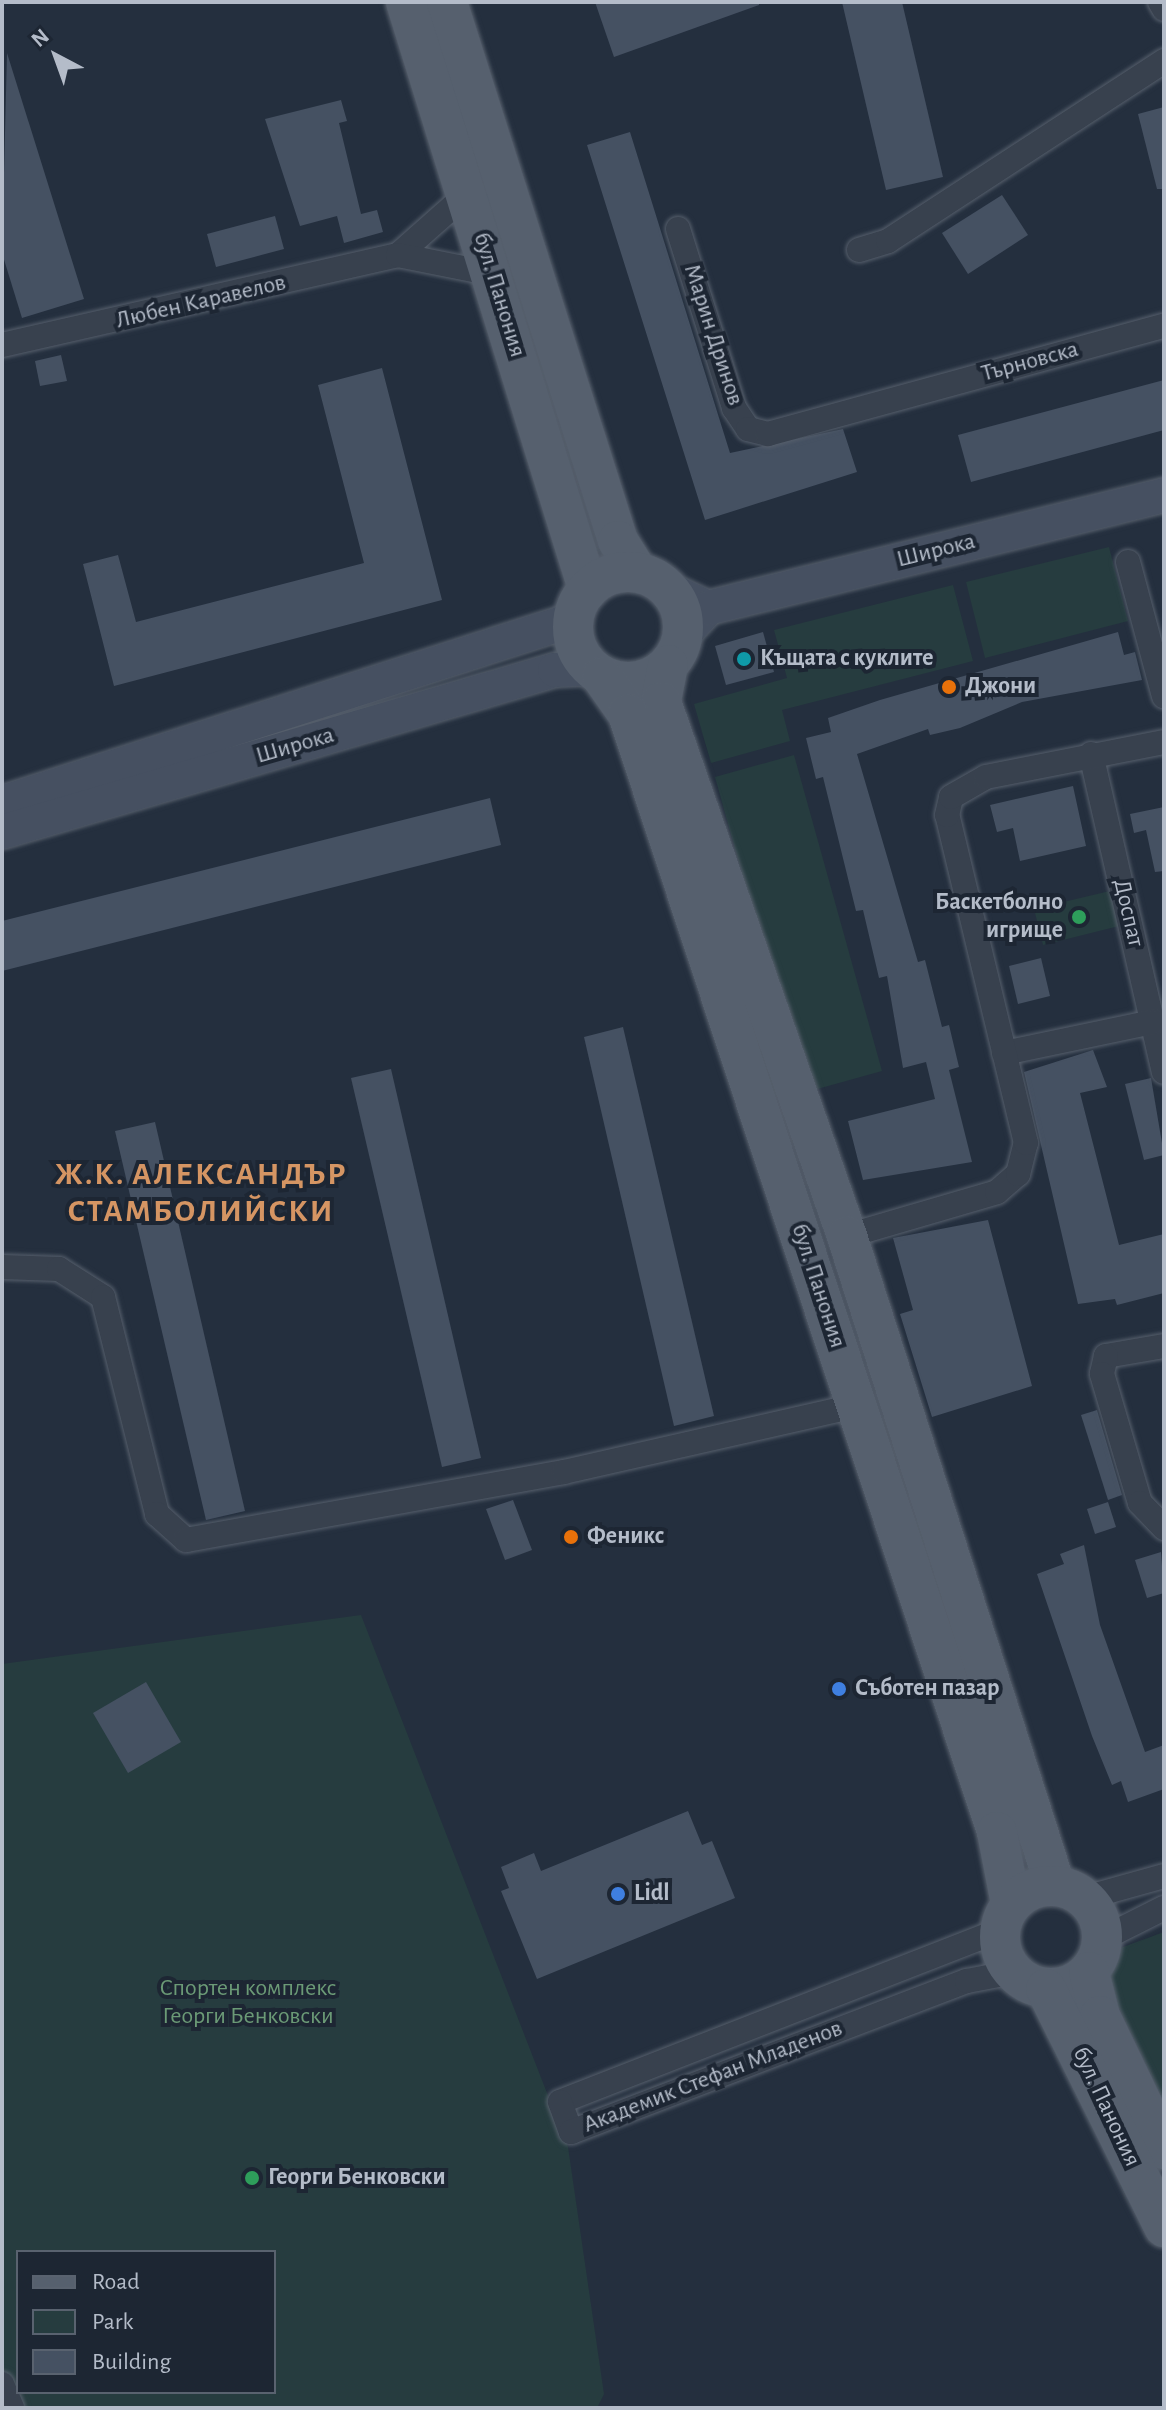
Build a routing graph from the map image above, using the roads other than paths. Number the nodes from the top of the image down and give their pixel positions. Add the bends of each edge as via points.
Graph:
1 (406, 2) edge
2 (447, 2) edge
3 (1160, 2) edge
4 (1164, 9) edge
5 (1164, 61) edge
6 (467, 194) junction
7 (678, 229) dead end
8 (859, 250) dead end
9 (398, 255) junction
10 (493, 274) junction
11 (1164, 326) edge
12 (2, 345) edge
13 (897, 397) joint
14 (1164, 495) edge
15 (1128, 562) dead end
16 (652, 581) junction
17 (580, 604) junction
18 (686, 636) junction
19 (596, 672) junction
20 (1164, 696) edge
21 (1164, 742) edge
22 (1091, 754) junction
23 (2, 803) edge
24 (2, 832) edge
25 (1153, 1022) junction
26 (1004, 1053) junction
27 (1164, 1072) edge
28 (847, 1236) junction
29 (2, 1267) edge
30 (1164, 1346) edge
31 (858, 1405) junction
32 (1164, 1528) edge
33 (1164, 1876) edge
34 (1070, 1892) junction
35 (1164, 1908) edge
36 (1005, 1918) junction
37 (1095, 1956) junction
38 (1030, 1981) junction
39 (1164, 2149) edge
40 (1164, 2227) edge
41 (2, 2384) edge
42 (12, 2408) edge

1 - 6 main road, бул. Панония
2 - 16 main road, бул. Панония via 618,541
3 - 4 street
5 - 8 street via 888,241
6 - 9 street, Любен Каравелов
6 - 10 main road, бул. Панония
7 - 13 street, Марин Дринов via 734,408 748,429 768,434
9 - 10 street, Любен Каравелов
9 - 12 street, Любен Каравелов
10 - 17 main road, бул. Панония
11 - 13 street, Търновска
14 - 18 main road, Широка
15 - 20 street
16 - 17 main road via 610,575
16 - 18 main road, бул. Панония
17 - 19 main road, бул. Панония via 575,646
17 - 23 main road, Широка
18 - 19 main road via 644,680
18 - 28 main road, бул. Панония via 661,702
19 - 24 main road, Широка via 555,670
19 - 31 main road, бул. Панония via 628,714
21 - 22 street
22 - 25 street, Доспат
22 - 26 street via 986,777 951,797 947,815
25 - 26 street
25 - 27 street, Доспат
26 - 28 street via 1026,1143 1018,1174 985,1198
28 - 34 main road, бул. Панония
29 - 31 street via 59,1269 103,1297 157,1514 186,1540 564,1472
30 - 32 street via 1106,1356 1102,1374 1140,1503
31 - 36 main road, бул. Панония via 997,1832
33 - 34 street
34 - 36 main road via 1031,1889
34 - 37 main road, бул. Панония
35 - 37 street
36 - 38 main road, бул. Панония
36 - 38 street, Академик Стефан Младенов via 560,2102 571,2132 967,1981
37 - 38 main road
37 - 39 main road, бул. Панония via 1100,2016
38 - 40 main road, бул. Панония
41 - 42 street

